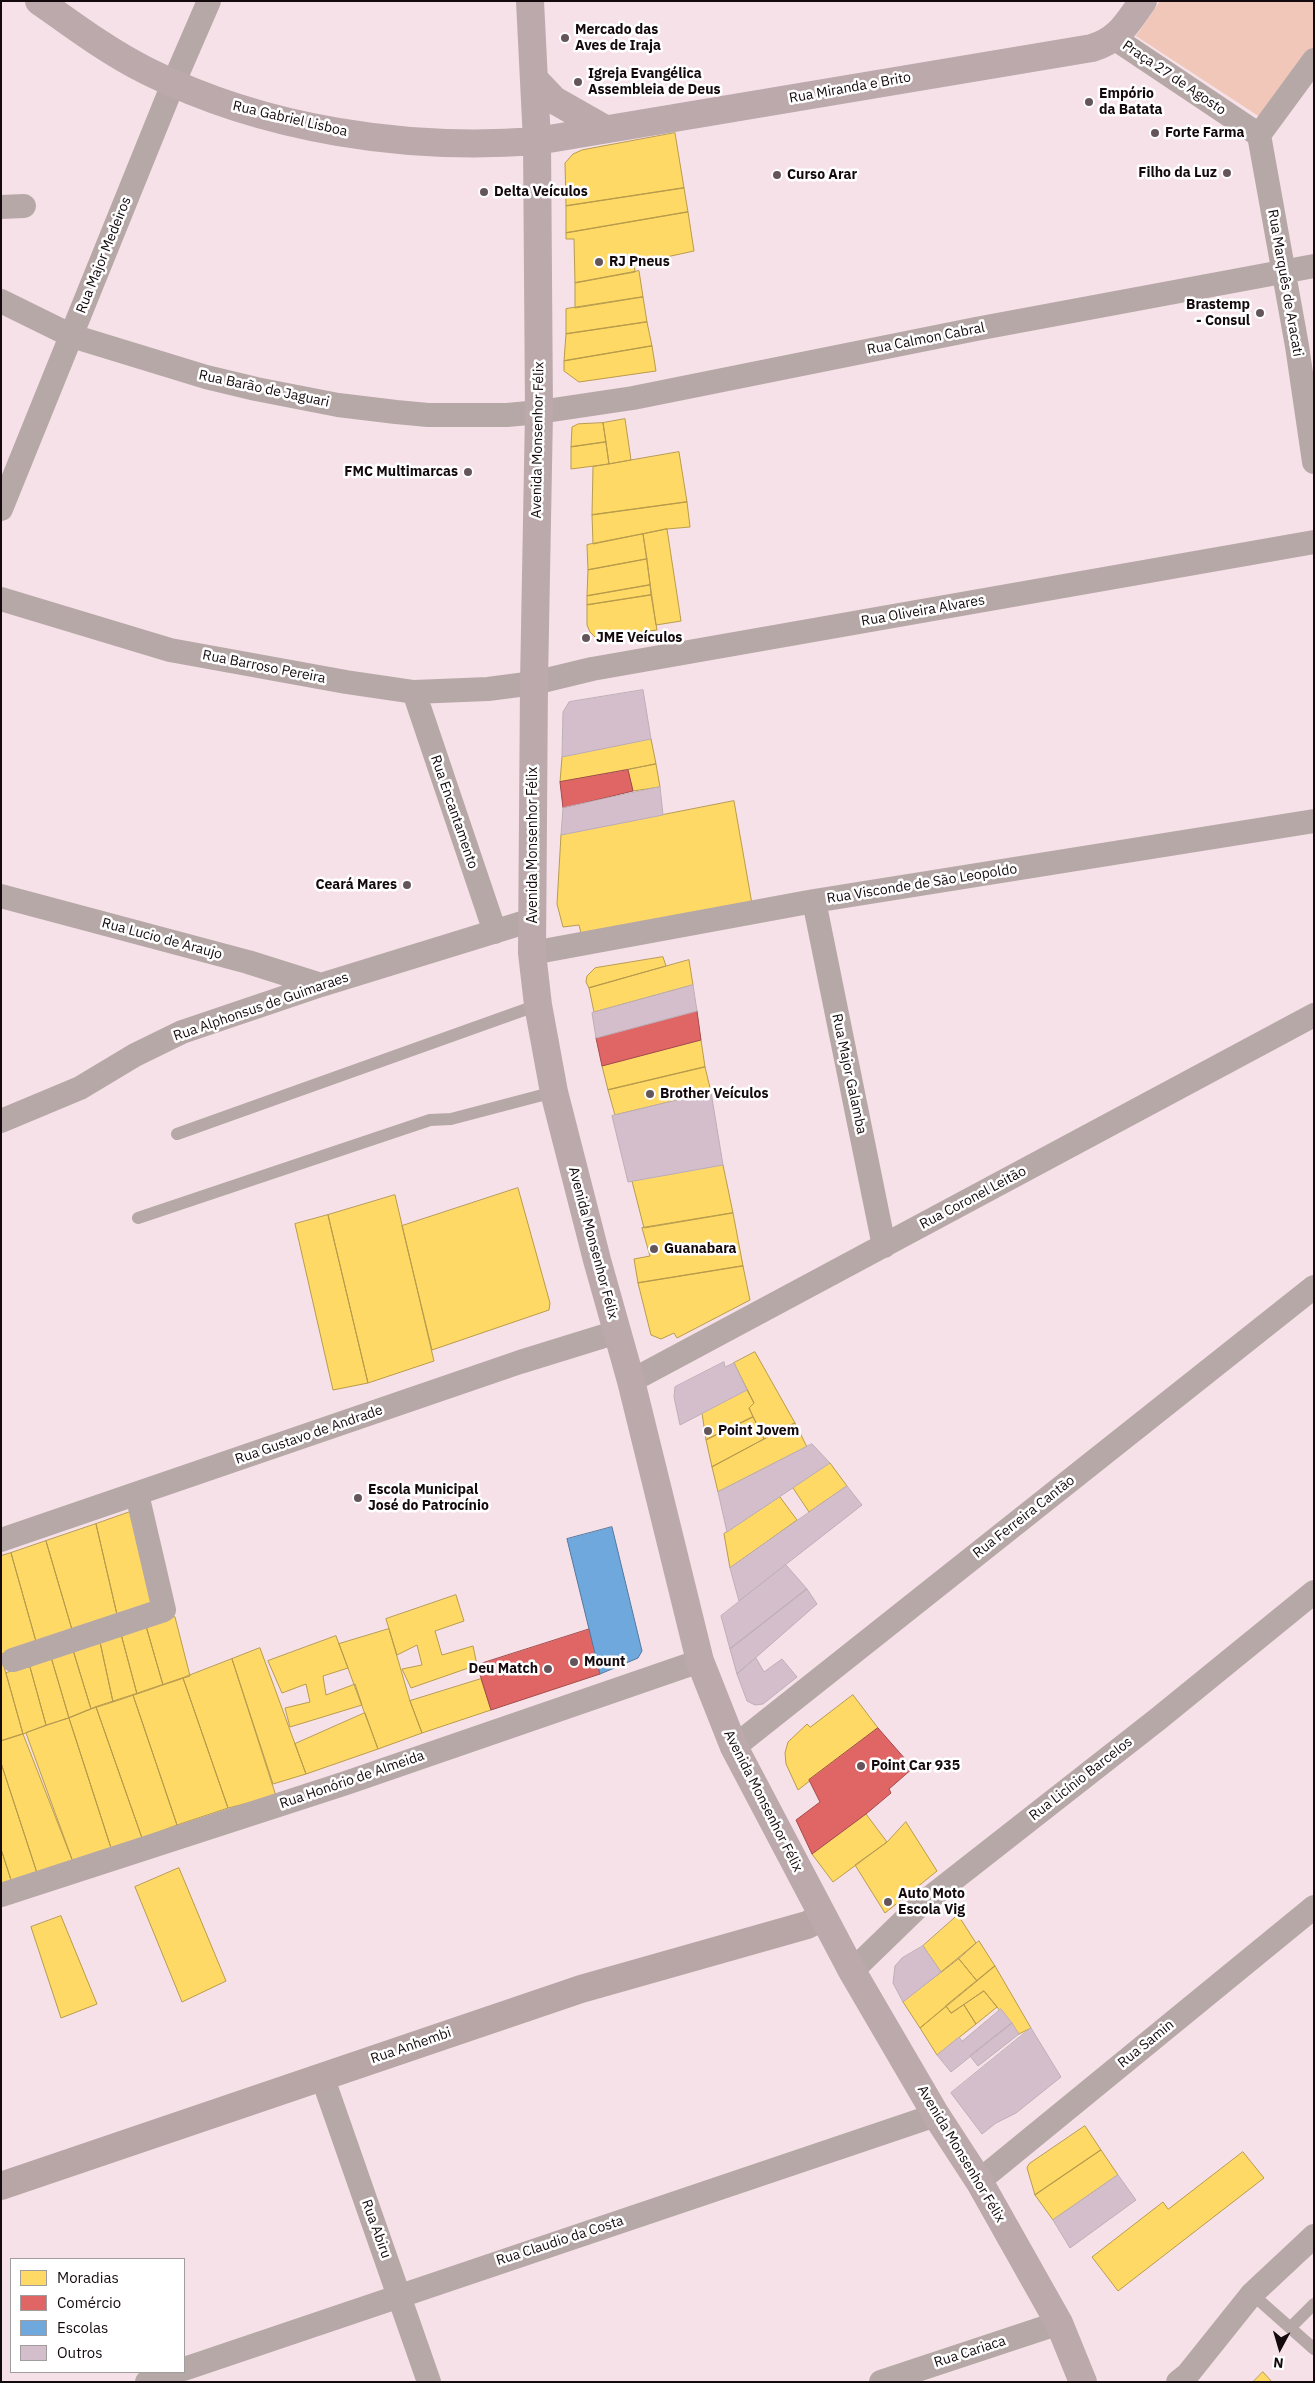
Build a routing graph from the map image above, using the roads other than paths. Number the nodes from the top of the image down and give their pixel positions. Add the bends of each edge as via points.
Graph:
1 (39, 1) edge
2 (209, 1) edge
3 (530, 1) edge
4 (1143, 1) edge
5 (1114, 38) junction
6 (1314, 60) edge
7 (534, 79) junction
8 (173, 84) junction
9 (605, 129) junction
10 (1259, 135) junction
11 (537, 140) junction
12 (538, 198) junction
13 (1314, 266) edge
14 (1283, 272) junction
15 (1, 301) edge
16 (72, 336) junction
17 (539, 412) junction
18 (1314, 462) edge
19 (1, 509) edge
20 (1314, 542) edge
21 (1, 599) edge
22 (534, 683) junction
23 (414, 692) junction
24 (1314, 821) edge
25 (1, 896) edge
26 (814, 901) junction
27 (532, 920) junction
28 (494, 932) junction
29 (532, 953) junction
30 (321, 986) junction
31 (538, 1006) junction
32 (1314, 1015) edge
33 (554, 1092) junction
34 (1, 1121) edge
35 (177, 1134) dead end
36 (138, 1218) dead end
37 (884, 1246) junction
38 (1314, 1287) edge
39 (617, 1332) junction
40 (631, 1381) junction
41 (137, 1494) junction
42 (1, 1540) edge
43 (1314, 1592) edge
44 (13, 1660) dead end
45 (700, 1661) junction
46 (734, 1747) junction
47 (1, 1895) edge
48 (1314, 1907) edge
49 (823, 1917) junction
50 (852, 1971) junction
51 (322, 2076) junction
52 (936, 2115) junction
53 (979, 2181) junction
54 (1, 2186) edge
55 (1314, 2236) edge
56 (1252, 2294) junction
57 (399, 2295) junction
58 (1314, 2304) edge
59 (1059, 2323) junction
60 (1290, 2328) junction
61 (1314, 2349) edge
62 (185, 2369) edge
63 (173, 2373) edge
64 (1188, 2379) edge
65 (147, 2382) edge
66 (429, 2382) edge
67 (881, 2382) edge
68 (1082, 2382) edge

1 - 8 main road, Rua Gabriel Lisboa via 112,51
2 - 8 street, Rua Major Medeiros
3 - 7 main road, Avenida Monsenhor Félix
4 - 5 main road, Rua Miranda e Brito
5 - 9 main road, Rua Miranda e Brito via 1107,44 1092,48
5 - 10 street, Praça 27 de Agosto
6 - 10 street
7 - 9 main road via 554,100
7 - 11 main road, Avenida Monsenhor Félix
8 - 11 main road, Rua Gabriel Lisboa via 260,115 359,134 480,143
8 - 16 street, Rua Major Medeiros
9 - 11 main road, Rua Miranda e Brito
9 - 12 main road via 543,143 545,185
10 - 14 street, Rua Marquês de Aracati
11 - 12 main road, Avenida Monsenhor Félix
12 - 17 main road, Avenida Monsenhor Félix
13 - 14 street, Rua Calmon Cabral
14 - 17 street, Rua Calmon Cabral via 633,398
14 - 18 street, Rua Marquês de Aracati
15 - 16 street, Rua Barão de Jaguari
16 - 17 street, Rua Barão de Jaguari via 206,377 338,405 428,415
16 - 19 street, Rua Major Medeiros
17 - 22 main road, Avenida Monsenhor Félix
20 - 22 street, Rua Oliveira Alvares via 592,669
21 - 23 street, Rua Barroso Pereira via 170,650
22 - 23 street, Rua Barroso Pereira via 488,689
22 - 27 main road, Avenida Monsenhor Félix
23 - 28 street, Rua Encantamento
24 - 26 street, Rua Visconde de São Leopoldo
25 - 30 street, Rua Lucio de Araujo via 248,962
26 - 29 street, Rua Visconde de São Leopoldo
26 - 37 street, Rua Major Galamba
27 - 28 street, Rua Alphonsus de Guimaraes
27 - 29 main road, Avenida Monsenhor Félix
28 - 30 street, Rua Alphonsus de Guimaraes
29 - 31 main road, Avenida Monsenhor Félix
30 - 34 street, Rua Alphonsus de Guimaraes via 182,1032 80,1088
31 - 33 main road, Avenida Monsenhor Félix
31 - 35 lane
32 - 37 street, Rua Coronel Leitão
33 - 36 lane via 451,1119 430,1120
33 - 39 main road, Avenida Monsenhor Félix
37 - 40 street, Rua Coronel Leitão
38 - 46 street, Rua Ferreira Cantão
39 - 40 main road, Avenida Monsenhor Félix
39 - 41 street, Rua Gustavo de Andrade via 520,1362
40 - 45 main road, Avenida Monsenhor Félix
41 - 42 street, Rua Gustavo de Andrade
41 - 44 street via 164,1610
43 - 50 street, Rua Licínio Barcelos via 918,1907
45 - 46 main road, Avenida Monsenhor Félix
45 - 47 street, Rua Honório de Almeida via 346,1783
46 - 49 main road, Avenida Monsenhor Félix
48 - 53 street, Rua Samin
49 - 50 main road, Avenida Monsenhor Félix
49 - 51 street, Rua Anhembi via 807,1925 581,1989
50 - 52 main road, Avenida Monsenhor Félix
51 - 54 street, Rua Anhembi
51 - 57 street, Rua Abiru
52 - 53 main road, Avenida Monsenhor Félix
52 - 57 street, Rua Claudio da Costa
53 - 59 main road, Avenida Monsenhor Félix
55 - 56 street
56 - 60 lane
56 - 64 street
57 - 62 street, Rua Claudio da Costa
57 - 66 street, Rua Abiru
58 - 60 lane
59 - 67 street, Rua Cariaca
59 - 68 main road, Avenida Monsenhor Félix
60 - 61 lane
63 - 65 street

